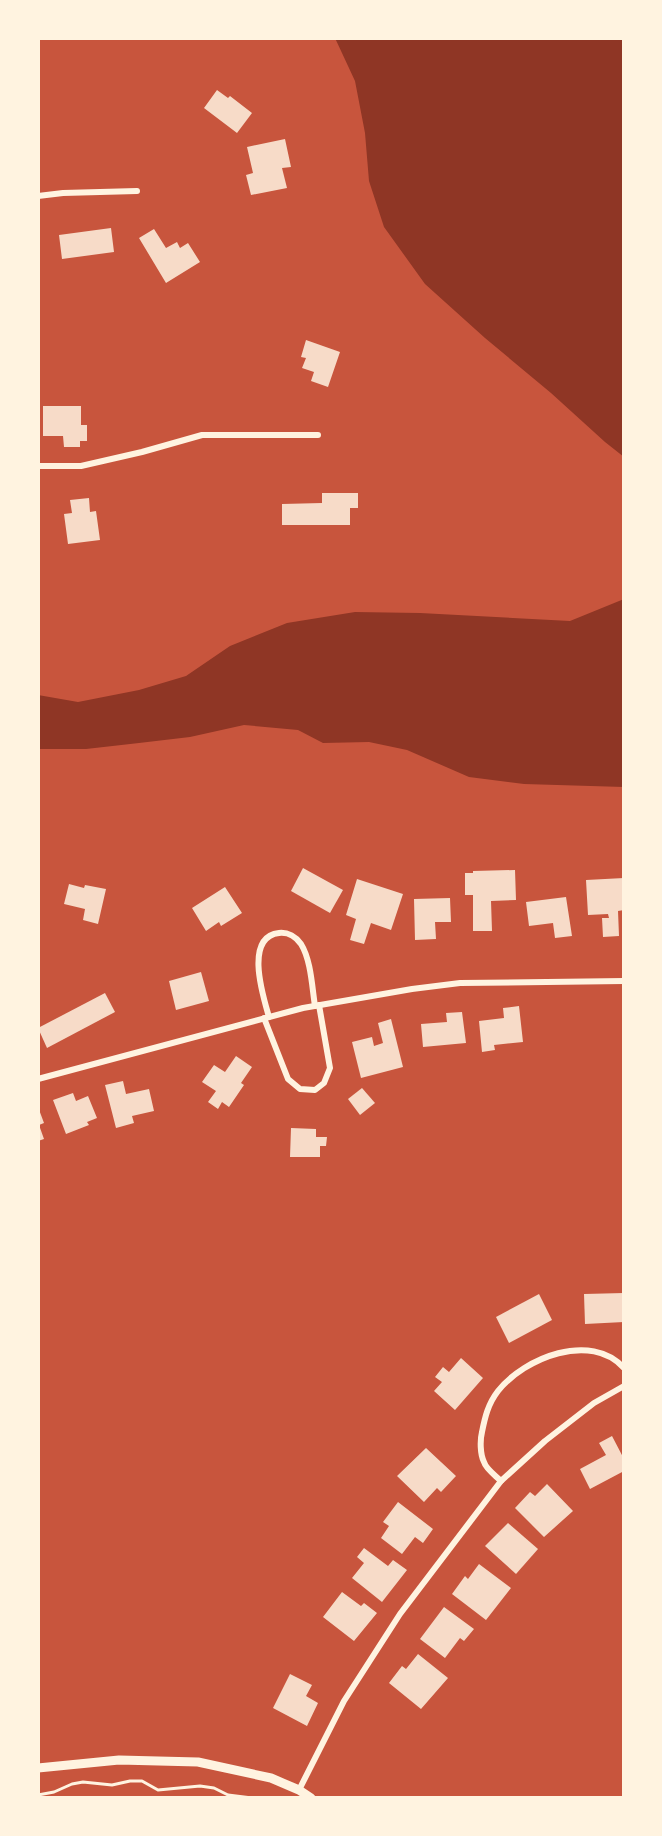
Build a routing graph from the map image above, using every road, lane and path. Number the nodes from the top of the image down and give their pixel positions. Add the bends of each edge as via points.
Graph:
1 (137, 191) dead end
2 (38, 196) edge
3 (318, 435) dead end
4 (38, 466) edge
5 (624, 981) edge
6 (317, 1006) junction
7 (266, 1018) junction
8 (38, 1079) edge
9 (624, 1368) edge
10 (624, 1386) edge
11 (501, 1481) junction
12 (38, 1768) edge
13 (299, 1790) junction
14 (38, 1795) edge
15 (252, 1798) edge
16 (311, 1798) edge

1 - 2 street
3 - 4 street via 202,435 81,466
5 - 6 street via 460,983
6 - 7 street
6 - 7 street via 301,945 291,935 277,933 265,940 258,954
6 - 7 street via 330,1068 315,1090 300,1089 288,1079
7 - 8 street
9 - 11 street via 593,1350 560,1352 525,1367 499,1390 486,1410 480,1440 484,1464
10 - 11 street via 594,1403
11 - 13 street via 400,1614 344,1701
12 - 13 main road via 119,1760 198,1762 271,1778
13 - 16 main road
14 - 15 path via 83,1782 142,1781 158,1790 200,1786

